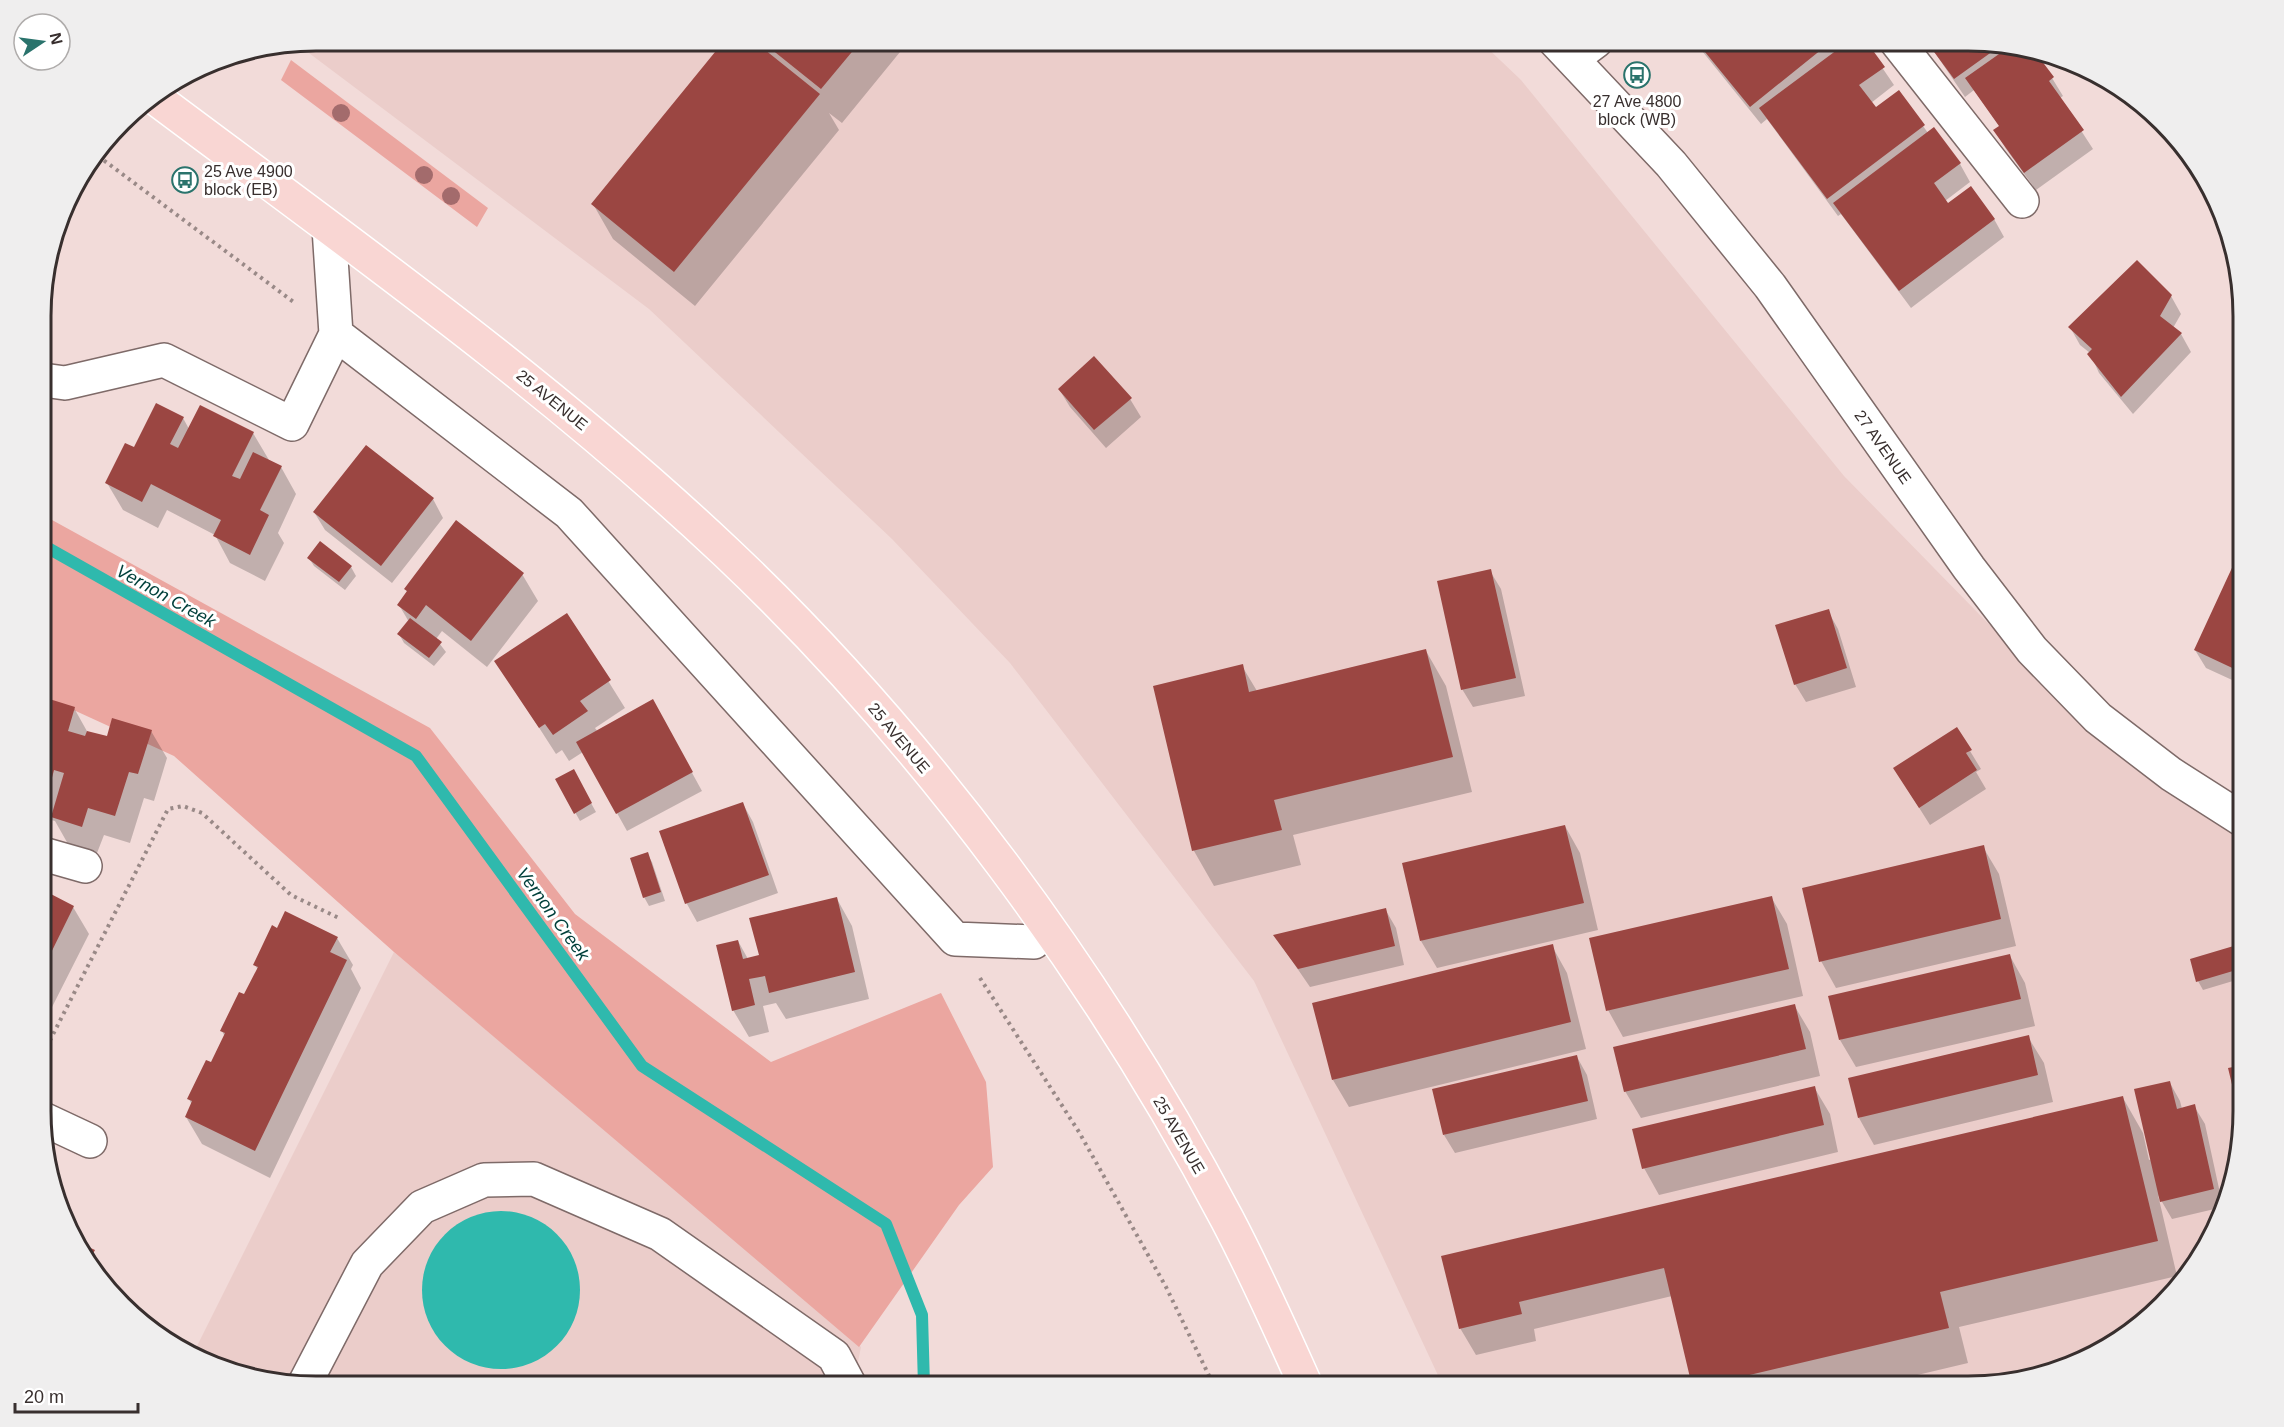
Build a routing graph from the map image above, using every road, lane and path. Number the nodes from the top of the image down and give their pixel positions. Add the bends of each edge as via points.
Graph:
1 (1578, 51) edge
2 (1905, 51) edge
3 (161, 102) edge
4 (103, 160) edge
5 (2022, 201) dead end
6 (329, 228) junction
7 (336, 334) junction
8 (51, 377) edge
9 (2233, 814) edge
10 (51, 856) edge
11 (86, 866) dead end
12 (342, 919) dead end
13 (952, 935) junction
14 (1034, 942) dead end
15 (51, 1038) edge
16 (52, 1123) edge
17 (90, 1141) dead end
18 (309, 1376) edge
19 (845, 1376) edge
20 (1209, 1376) edge
21 (1301, 1376) edge

1 - 9 street, 27 AVENUE via 1770,286 1969,568 2032,650 2098,718 2171,774
2 - 5 street
3 - 6 main road, 25 AVENUE
4 - 7 path
6 - 7 street
6 - 21 main road, 25 AVENUE via 508,365 645,478 728,554 885,720 969,821 1129,1050 1228,1221
7 - 8 street via 292,424 164,360
7 - 13 street via 569,513
10 - 11 street
12 - 15 path via 291,895 202,813 183,806 168,809
13 - 14 street via 955,939
13 - 20 path via 1079,1132 1166,1287
16 - 17 street
18 - 19 street via 367,1264 422,1207 484,1180 534,1179 660,1234 834,1356

